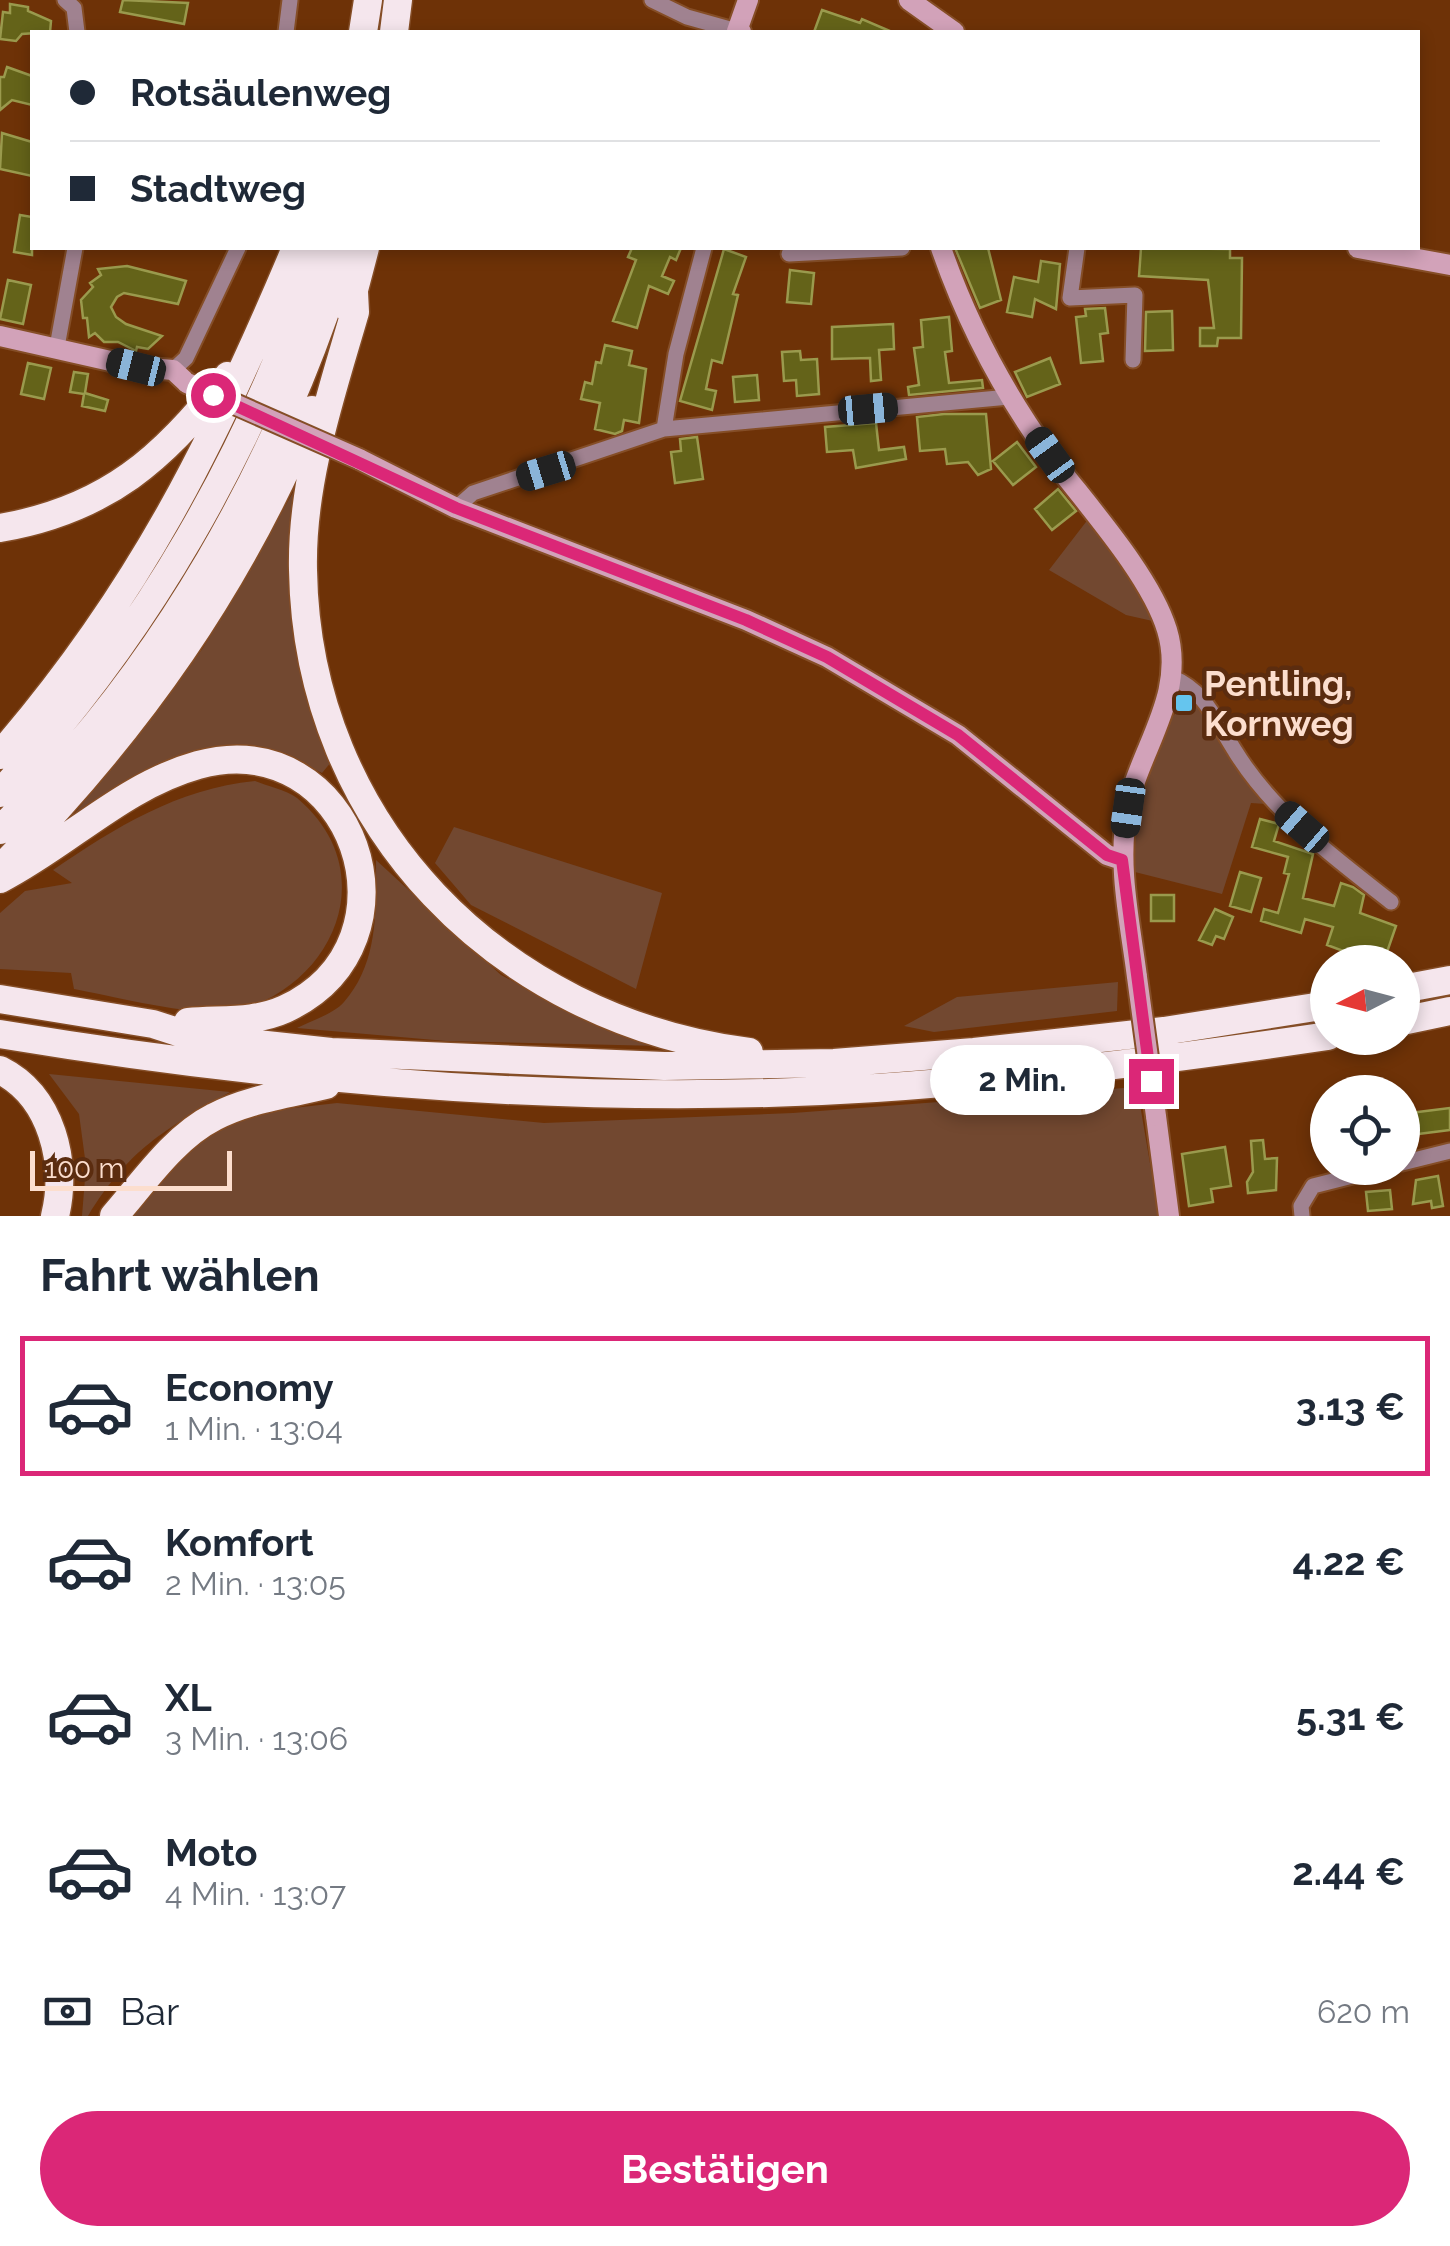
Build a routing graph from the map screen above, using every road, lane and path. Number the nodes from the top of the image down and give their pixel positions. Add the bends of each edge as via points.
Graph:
1 (65, 0) edge
2 (290, 0) edge
3 (368, 0) edge
4 (398, 0) edge
5 (652, 0) edge
6 (748, 0) edge
7 (918, 6) edge
8 (77, 30) edge
9 (286, 30) edge
10 (363, 30) edge
11 (394, 30) edge
12 (732, 30) edge
13 (740, 30) edge
14 (951, 30) edge
15 (75, 250) edge
16 (237, 250) edge
17 (295, 250) edge
18 (319, 250) edge
19 (345, 250) edge
20 (364, 250) edge
21 (703, 250) edge
22 (864, 250) edge
23 (942, 250) edge
24 (1077, 250) edge
25 (1369, 250) edge
26 (789, 254) dead end
27 (1450, 265) edge
28 (354, 292) junction
29 (0, 336) edge
30 (260, 336) junction
31 (58, 348) junction
32 (1133, 360) dead end
33 (180, 376) junction
34 (1009, 396) junction
35 (664, 429) junction
36 (456, 508) junction
37 (0, 528) edge
38 (1171, 677) junction
39 (0, 755) edge
40 (0, 793) edge
41 (0, 830) edge
42 (1122, 860) junction
43 (0, 868) edge
44 (0, 879) edge
45 (1391, 902) dead end
46 (1450, 980) edge
47 (1420, 986) edge
48 (0, 1000) edge
49 (1310, 1007) edge
50 (1450, 1011) edge
51 (1420, 1017) edge
52 (153, 1024) junction
53 (0, 1034) edge
54 (1310, 1038) edge
55 (834, 1063) junction
56 (0, 1070) edge
57 (348, 1080) junction
58 (1450, 1151) edge
59 (1420, 1158) edge
60 (1317, 1185) edge
61 (55, 1216) edge
62 (114, 1216) edge
63 (1169, 1216) edge
64 (1302, 1216) edge

1 - 8 street via 74,8
2 - 9 street
3 - 10 highway
4 - 11 highway
5 - 12 street
6 - 13 street
7 - 14 street
15 - 31 street
16 - 33 street
17 - 30 highway
18 - 40 highway via 233,460 157,594 40,751
19 - 41 highway via 285,417 215,551 142,664
20 - 28 highway
21 - 35 street
22 - 26 street
23 - 34 street
24 - 32 street via 1070,298 1134,295
25 - 27 street
28 - 43 highway via 301,438 243,553 138,717
28 - 55 highway via 355,312 315,458 303,566 308,640 321,697 369,807 439,904 548,988 607,1017 684,1041
29 - 31 street
30 - 37 highway via 158,458 62,512
30 - 39 highway via 207,451 139,572 55,691
31 - 33 street
33 - 36 street, bridge
34 - 35 street
34 - 38 street via 1155,604 1167,629
35 - 36 street via 473,494
36 - 42 street via 827,657 958,735 1107,855
38 - 42 street via 1128,808
38 - 45 street via 1196,686 1272,800
42 - 63 street, bridge
44 - 52 highway via 131,795 200,765 238,758 266,762 312,785 348,829 358,857 361,916 349,949 287,1008 240,1021
46 - 47 highway
48 - 52 highway
49 - 55 highway via 1145,1033
50 - 51 highway
52 - 55 highway via 192,1037 438,1059
53 - 57 highway via 152,1060
54 - 57 highway via 1108,1066 858,1088 556,1092
56 - 61 highway via 48,1121 61,1179
57 - 62 highway via 249,1102 210,1118
58 - 59 street
60 - 64 street via 1300,1206

